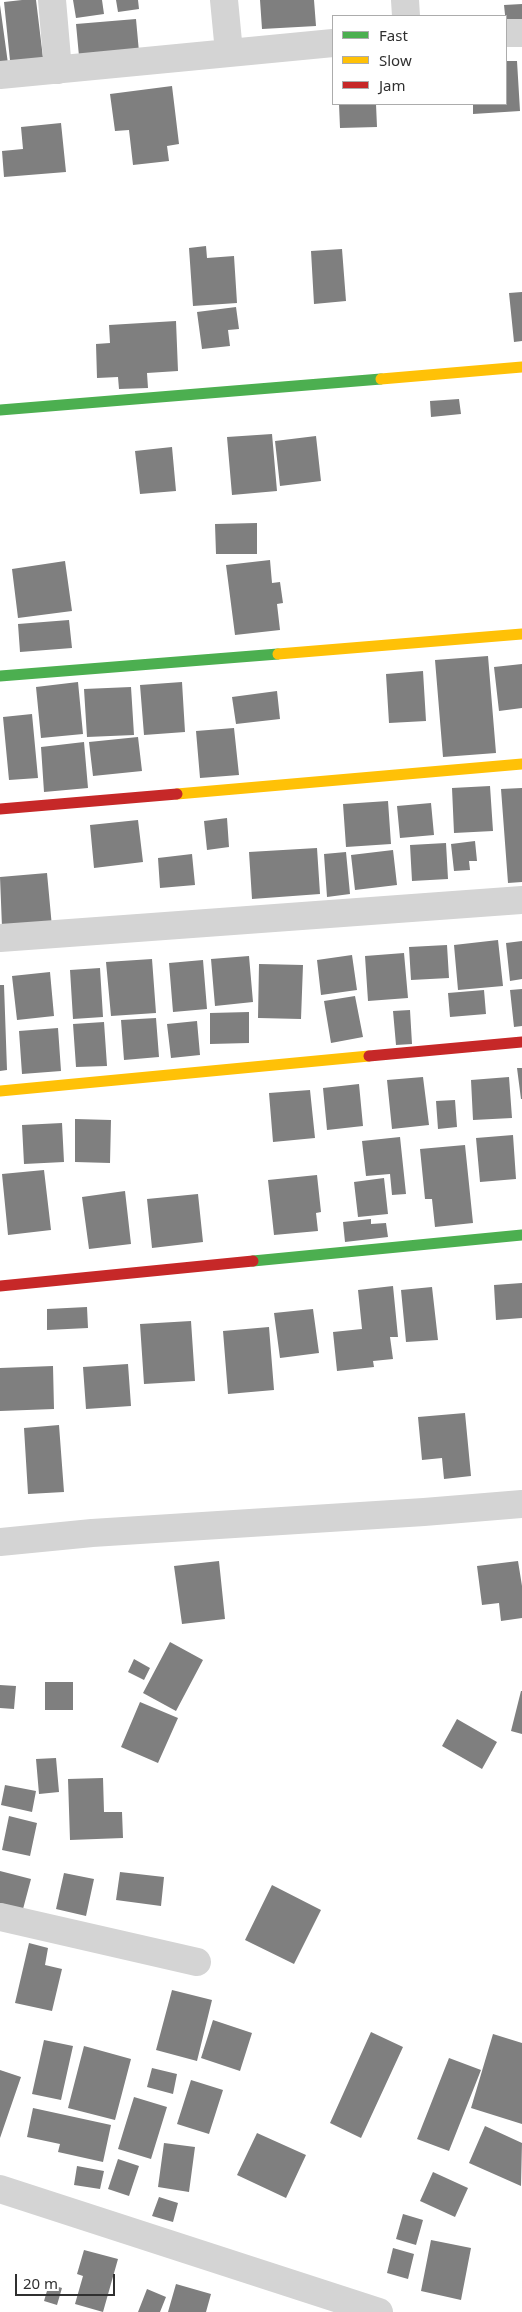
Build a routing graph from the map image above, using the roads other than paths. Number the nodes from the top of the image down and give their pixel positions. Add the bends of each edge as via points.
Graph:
1 (52, 0) edge
2 (224, 0) edge
3 (404, 0) edge
4 (406, 15) edge
5 (507, 33) edge
6 (522, 33) edge
7 (332, 43) edge
8 (229, 52) junction
9 (58, 70) junction
10 (0, 75) edge
11 (522, 367) edge
12 (0, 410) edge
13 (522, 634) edge
14 (0, 676) edge
15 (522, 764) edge
16 (0, 809) edge
17 (522, 900) edge
18 (0, 938) edge
19 (522, 1042) edge
20 (0, 1091) edge
21 (522, 1236) edge
22 (0, 1286) edge
23 (522, 1504) edge
24 (0, 1542) edge
25 (0, 1917) edge
26 (197, 1962) dead end
27 (0, 2189) edge
28 (379, 2312) edge

1 - 9 street
2 - 8 street
3 - 4 street
5 - 6 street
7 - 8 street
8 - 9 street
9 - 10 street
11 - 12 street
13 - 14 street
15 - 16 street
17 - 18 street
19 - 20 street
21 - 22 street
23 - 24 street via 92,1532
25 - 26 street
27 - 28 street

